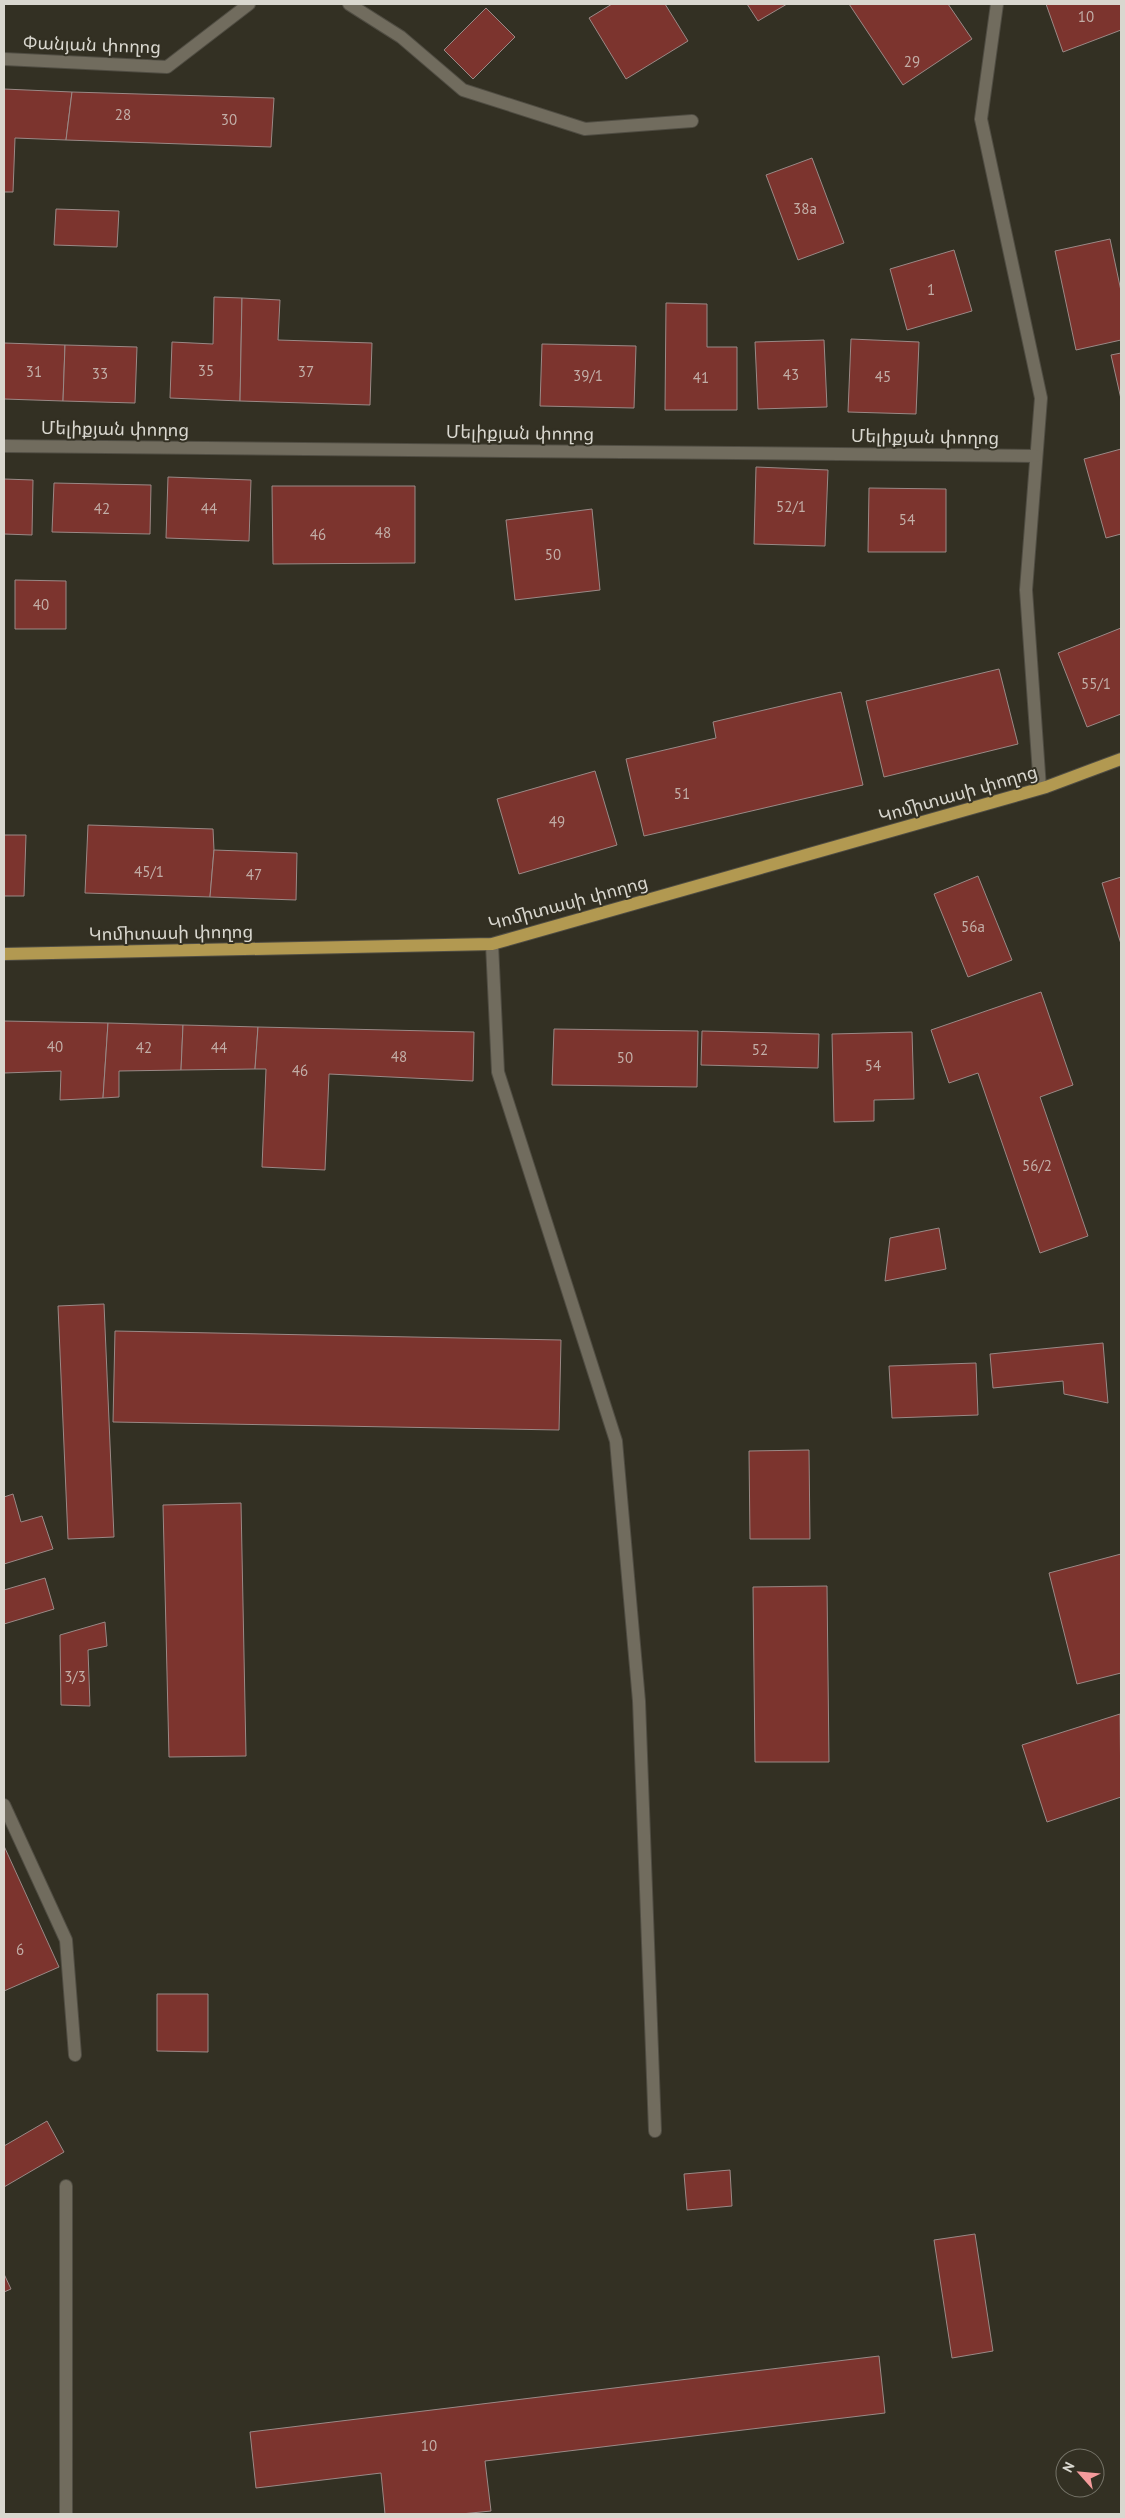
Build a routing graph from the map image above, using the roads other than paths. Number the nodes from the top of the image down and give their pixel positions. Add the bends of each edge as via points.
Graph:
1 (249, 4) edge
2 (349, 4) edge
3 (997, 4) edge
4 (4, 59) edge
5 (692, 121) dead end
6 (4, 446) edge
7 (1036, 456) junction
8 (1121, 759) edge
9 (1040, 788) junction
10 (492, 944) junction
11 (4, 954) edge
12 (4, 1805) edge
13 (75, 2055) dead end
14 (655, 2131) dead end
15 (66, 2186) dead end
16 (66, 2514) edge

1 - 4 street, Փանյան փողոց via 167,67
2 - 5 street via 401,37 463,90 585,129
3 - 7 street via 981,120 1040,398
6 - 7 street, Մելիքյան փողոց
7 - 9 street via 1026,590
8 - 9 main road, Կոմիտասի փողոց
9 - 10 main road, Կոմիտասի փողոց
10 - 11 main road, Կոմիտասի փողոց
10 - 14 street via 498,1072 616,1441 639,1701
12 - 13 street via 66,1940
15 - 16 street

